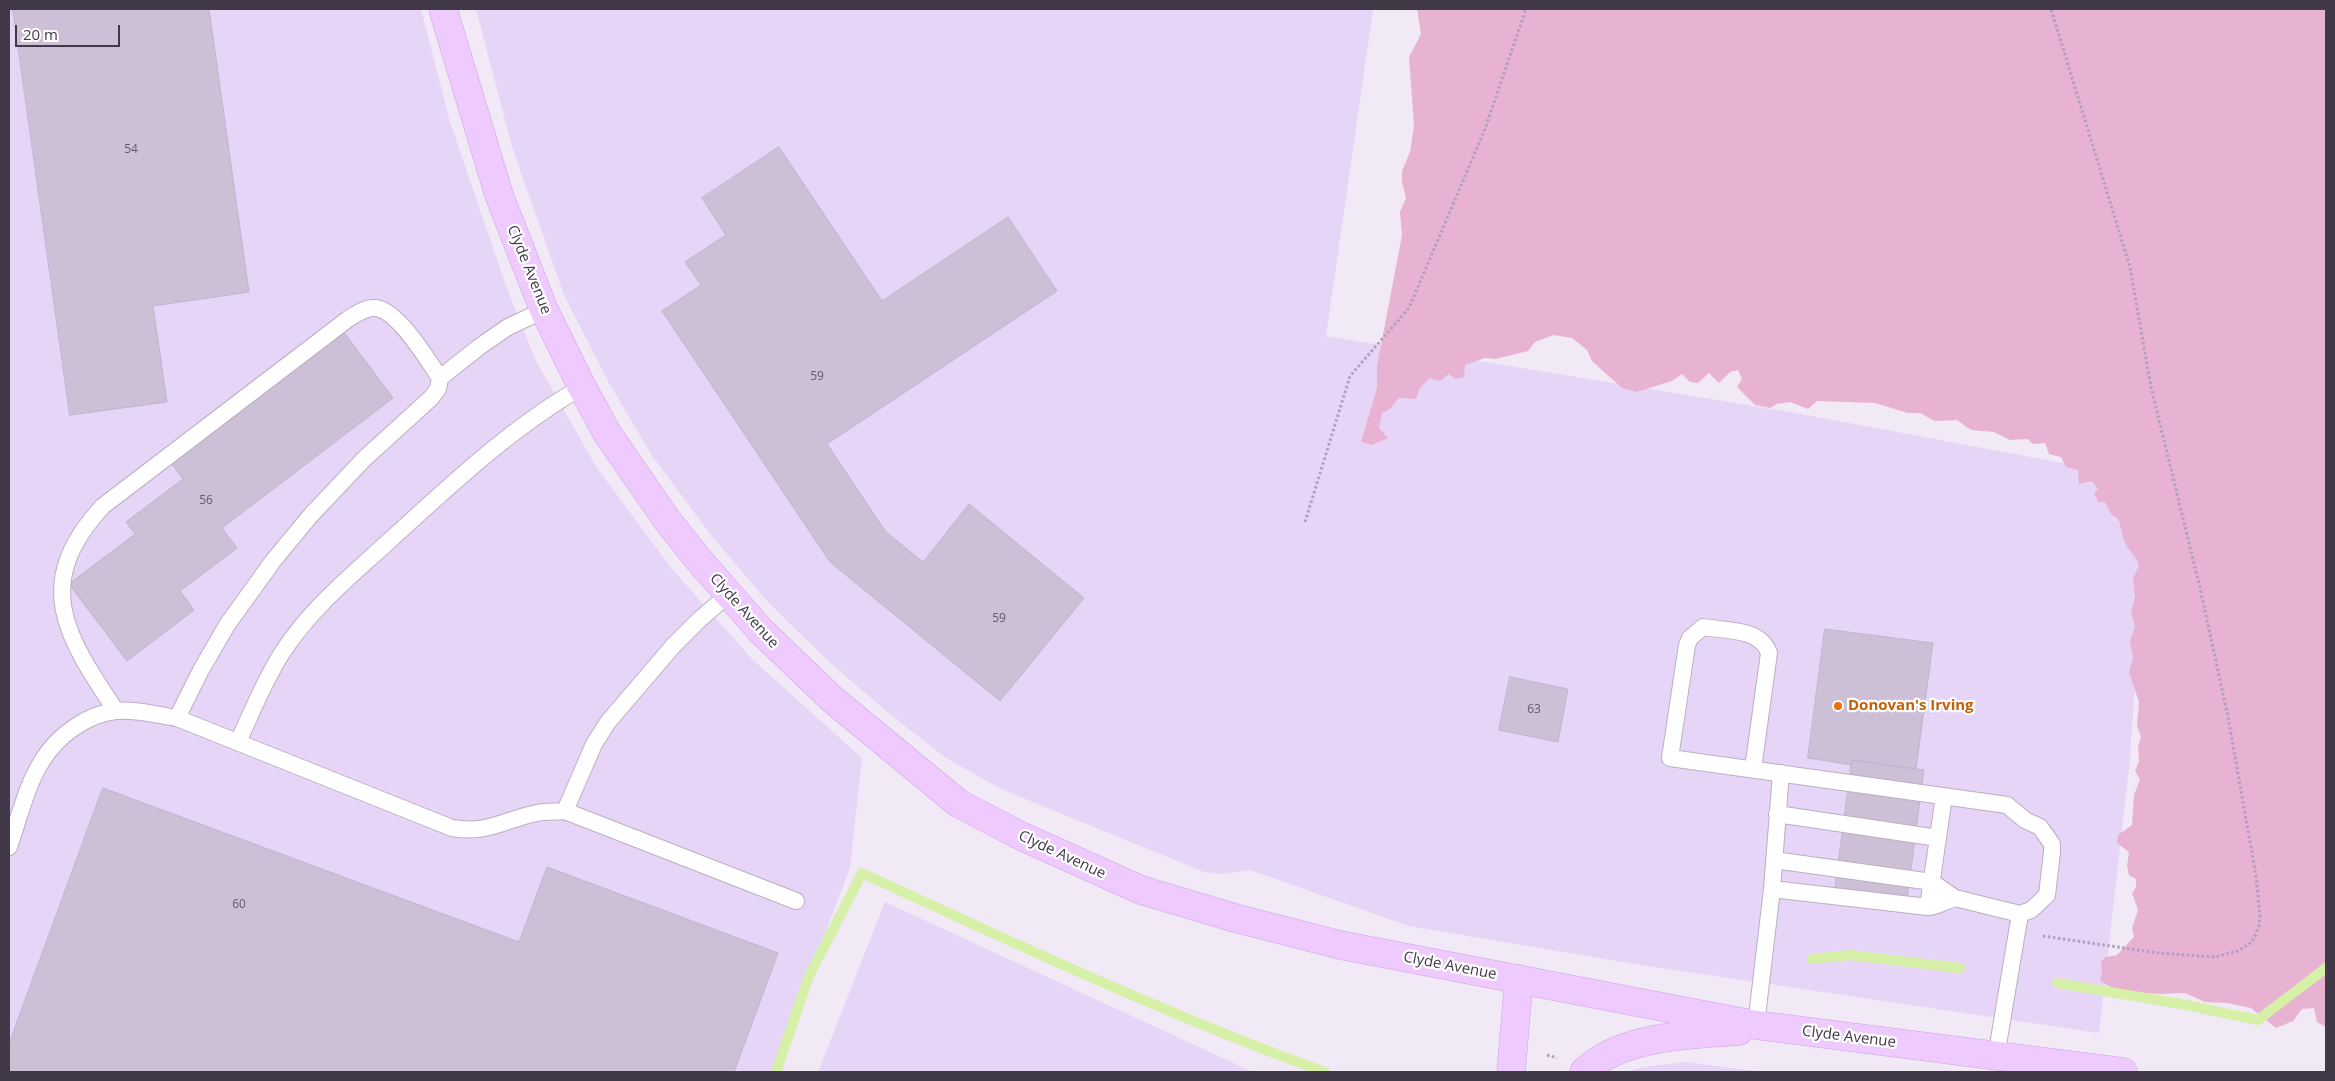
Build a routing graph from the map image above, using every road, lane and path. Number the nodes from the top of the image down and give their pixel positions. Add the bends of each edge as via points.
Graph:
1 (443, 9) edge
2 (1526, 9) edge
3 (2051, 9) edge
4 (544, 310) junction
5 (440, 378) junction
6 (582, 388) junction
7 (1305, 522) dead end
8 (728, 595) junction
9 (116, 711) junction
10 (177, 718) junction
11 (238, 742) junction
12 (1754, 769) junction
13 (1781, 773) junction
14 (1944, 796) junction
15 (565, 811) junction
16 (1777, 814) junction
17 (1938, 838) junction
18 (9, 846) edge
19 (1774, 860) junction
20 (1932, 882) junction
21 (1772, 889) junction
22 (1955, 898) junction
23 (796, 901) dead end
24 (1928, 907) junction
25 (2020, 914) junction
26 (2016, 932) junction
27 (1519, 979) junction
28 (1764, 1026) junction
29 (1547, 1055) dead end
30 (1996, 1057) junction
31 (1558, 1058) dead end
32 (1511, 1072) edge
33 (1584, 1072) edge
34 (2123, 1072) edge

1 - 4 street, Clyde Avenue via 499,195
2 - 7 path via 1485,129 1409,308 1350,376
3 - 26 path via 2130,267 2151,387 2200,588 2234,750 2256,876 2260,921 2256,935 2246,946 2208,958
4 - 5 lane via 508,327
4 - 6 street, Clyde Avenue
5 - 9 lane via 391,315 373,308 361,311 103,506 84,527 70,550 63,579 62,608 72,639
5 - 10 lane via 438,389 431,398 364,459 256,582 210,655
6 - 8 street, Clyde Avenue via 607,433 651,498
6 - 11 lane via 552,404 509,436 321,604 281,654
8 - 15 lane via 673,646 608,722 594,744
8 - 27 street, Clyde Avenue via 796,666 958,803 1021,836 1141,890 1235,918 1340,945
9 - 10 lane
9 - 18 lane via 86,720 61,738 42,761
10 - 11 lane
11 - 15 lane via 452,828 492,828 538,812
12 - 12 lane via 1770,653 1754,635 1703,627 1687,645 1670,758
12 - 13 lane
13 - 14 lane
13 - 16 lane
14 - 17 lane
14 - 25 lane via 2008,806 2047,835 2052,852 2047,895 2031,910
15 - 23 lane
16 - 17 lane
16 - 19 lane
17 - 20 lane
19 - 20 lane
19 - 21 lane
20 - 22 lane
20 - 24 lane
21 - 24 lane
21 - 28 lane
22 - 24 lane
22 - 25 lane
25 - 26 lane
26 - 30 lane
27 - 28 street, Clyde Avenue
27 - 32 street
28 - 30 street, Clyde Avenue
28 - 33 street via 1637,1044 1602,1059
29 - 31 path
30 - 34 street, Clyde Avenue

